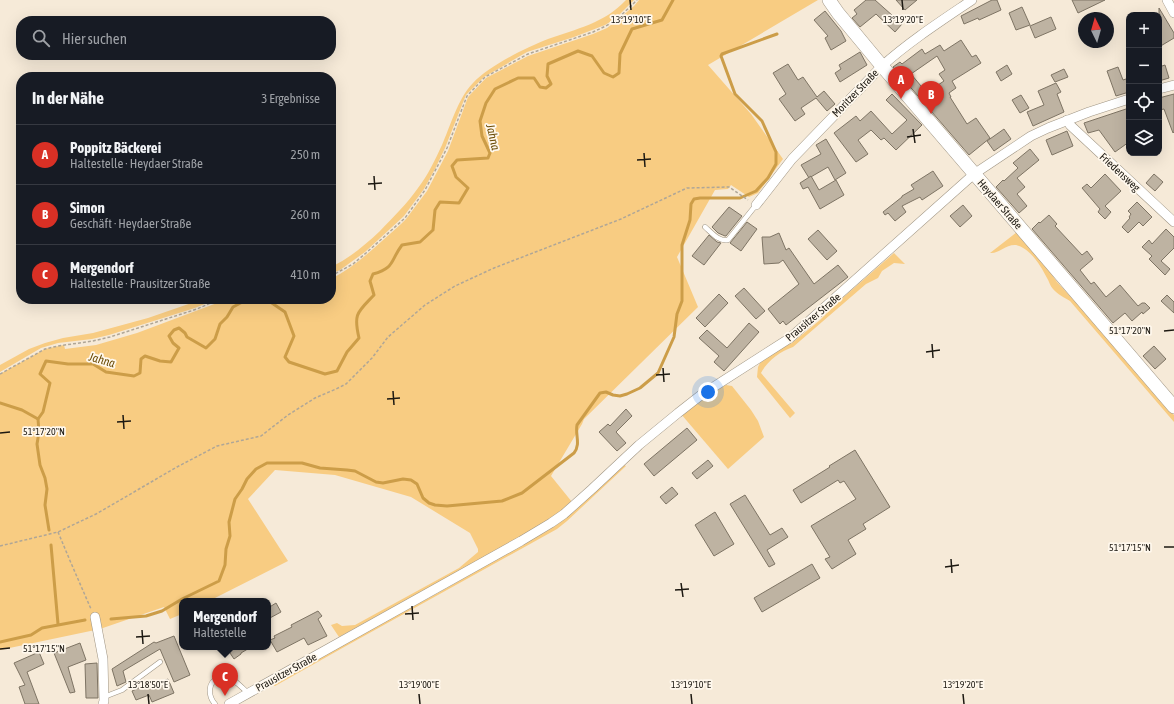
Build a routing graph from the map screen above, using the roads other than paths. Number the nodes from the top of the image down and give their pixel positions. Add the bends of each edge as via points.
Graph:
1 (829, 0) edge
2 (972, 0) edge
3 (1167, 0) edge
4 (1174, 13) edge
5 (882, 66) junction
6 (1174, 85) edge
7 (1162, 89) edge
8 (1126, 100) edge
9 (1067, 120) junction
10 (974, 174) junction
11 (756, 205) joint
12 (1174, 222) edge
13 (706, 227) dead end
14 (1174, 406) edge
15 (95, 617) road end
16 (160, 662) dead end
17 (248, 693) junction
18 (104, 700) edge
19 (215, 704) edge
20 (229, 704) edge

1 - 5 main road, Heydaer Straße
2 - 5 street, Moritzer Straße via 934,24
3 - 4 street
5 - 10 main road, Heydaer Straße
5 - 11 street, Moritzer Straße via 800,150
6 - 7 street
8 - 9 street, Prausitzer Straße
9 - 10 street, Prausitzer Straße via 1032,136
9 - 12 street, Friedensweg
10 - 14 main road, Heydaer Straße
10 - 17 street, Prausitzer Straße via 790,338 701,395 659,428 551,523
11 - 13 lane via 726,241 719,239
15 - 18 street via 103,659
16 - 18 lane
17 - 19 lane via 235,680 224,676 215,679 210,685 212,701
17 - 20 street, Prausitzer Straße

